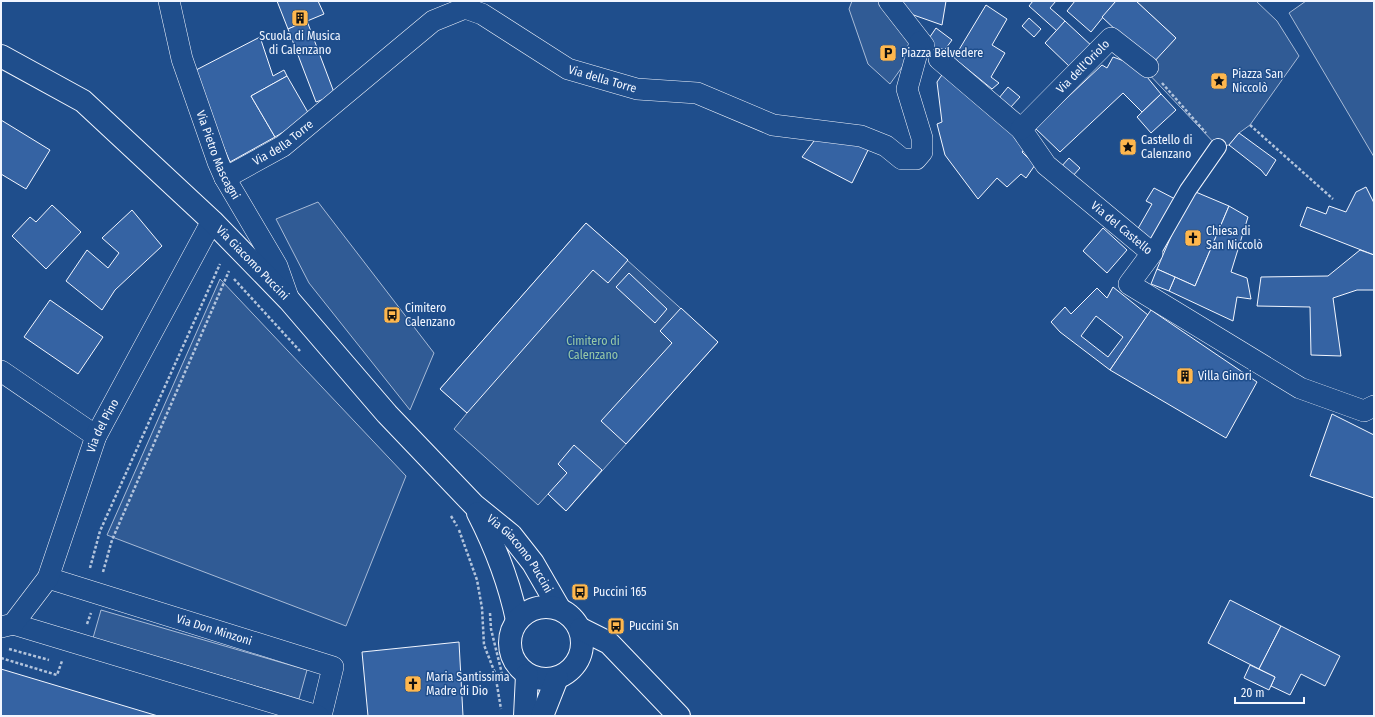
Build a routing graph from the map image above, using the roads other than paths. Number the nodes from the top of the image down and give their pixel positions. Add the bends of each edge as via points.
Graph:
1 (169, 1) edge
2 (889, 1) edge
3 (928, 49) junction
4 (1, 56) edge
5 (1148, 67) road end
6 (1021, 129) junction
7 (1218, 147) road end
8 (225, 178) junction
9 (212, 221) junction
10 (1152, 253) junction
11 (289, 300) junction
12 (1, 371) edge
13 (1371, 412) edge
14 (96, 436) junction
15 (474, 505) junction
16 (48, 578) junction
17 (559, 608) junction
18 (517, 620) junction
19 (7, 626) edge
20 (581, 629) junction
21 (580, 659) junction
22 (633, 666) junction
23 (527, 675) junction
24 (557, 678) junction
25 (319, 716) edge
26 (525, 716) edge
27 (542, 716) edge
28 (679, 716) edge

1 - 8 street, Via Pietro Mascagni via 182,59
2 - 3 street, Via del Castello
3 - 6 street, Via del Castello
3 - 8 street, Via della Torre via 907,89 922,138 922,152 916,159 902,159 886,146 861,136 773,125 697,94 637,89 568,69 482,14 465,8 433,21 283,146
4 - 9 street, Via Giacomo Puccini via 83,101
5 - 6 street, Via dell'Oriolo via 1112,38
6 - 10 street, Via del Castello via 1046,165
7 - 10 street via 1188,190
8 - 11 street, Via Pietro Mascagni via 278,266
9 - 11 street, Via Giacomo Puccini
9 - 14 street, Via del Pino
10 - 13 street, Via del Castello via 1129,284 1300,388
11 - 15 street, Via Giacomo Puccini via 387,414
12 - 14 street
14 - 16 street, Via del Pino
15 - 17 street, Via Giacomo Puccini via 511,535 532,563
15 - 18 street, Via Giacomo Puccini via 492,540 510,589
16 - 19 street, Via del Pino
16 - 25 street, Via Don Minzoni via 333,667
17 - 18 street, Via Giacomo Puccini via 544,606 529,610
17 - 20 street, Via Giacomo Puccini via 572,616
18 - 23 street via 511,634 510,650 516,664
19 - 25 street, Via Don Minzoni via 75,642
20 - 21 street via 583,644
20 - 22 street, Via Giacomo Puccini via 609,643
21 - 22 street via 601,656
21 - 24 street via 570,671
22 - 28 street, Via Giacomo Puccini
23 - 24 street via 542,680
23 - 26 street
24 - 27 street

